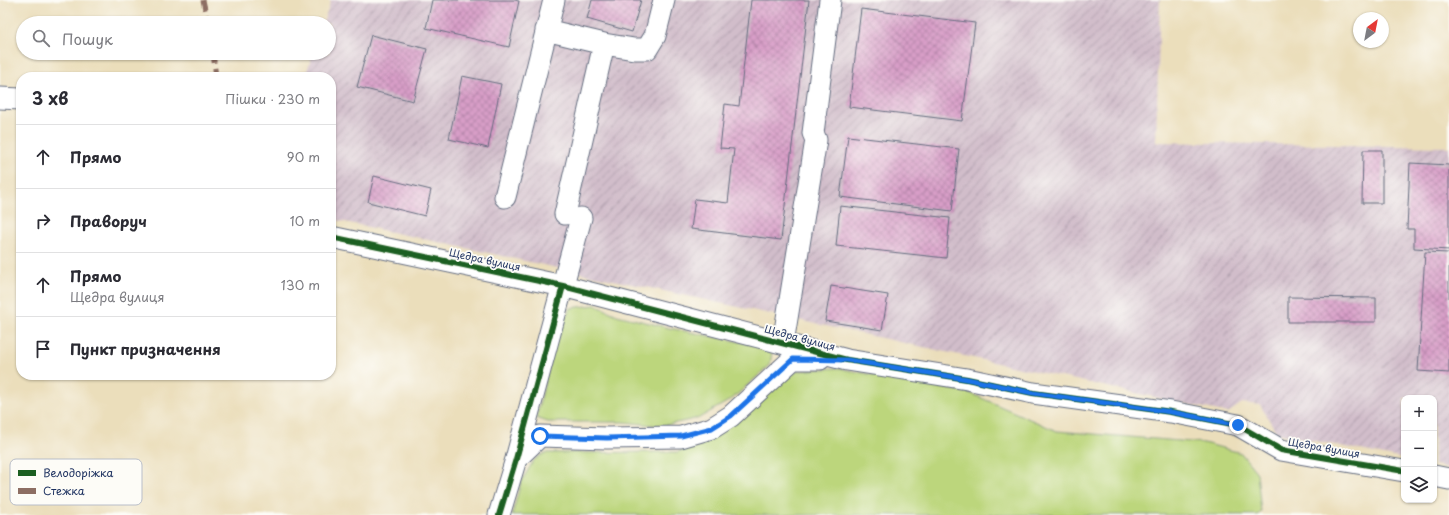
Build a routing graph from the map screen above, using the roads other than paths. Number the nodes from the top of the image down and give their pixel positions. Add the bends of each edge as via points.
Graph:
1 (554, 0) edge
2 (664, 0) edge
3 (830, 0) edge
4 (546, 30) junction
5 (604, 44) junction
6 (0, 98) edge
7 (16, 100) edge
8 (505, 197) dead end
9 (336, 238) edge
10 (563, 286) junction
11 (783, 343) junction
12 (847, 360) junction
13 (516, 459) junction
14 (1401, 470) edge
15 (1437, 476) edge
16 (1449, 478) edge
17 (499, 515) edge

1 - 4 street
2 - 5 street via 655,36 647,49
3 - 11 street via 813,133 816,140
4 - 5 street
4 - 8 street
5 - 10 street
6 - 7 street
9 - 10 street, Щедра вулиця
10 - 11 street, Щедра вулиця
10 - 13 street
11 - 12 street, Щедра вулиця
12 - 13 street via 793,359 731,416 712,428 681,436 540,436
12 - 14 street, Щедра вулиця via 967,379 1033,393 1171,412 1238,425 1281,450
13 - 17 street
15 - 16 street

